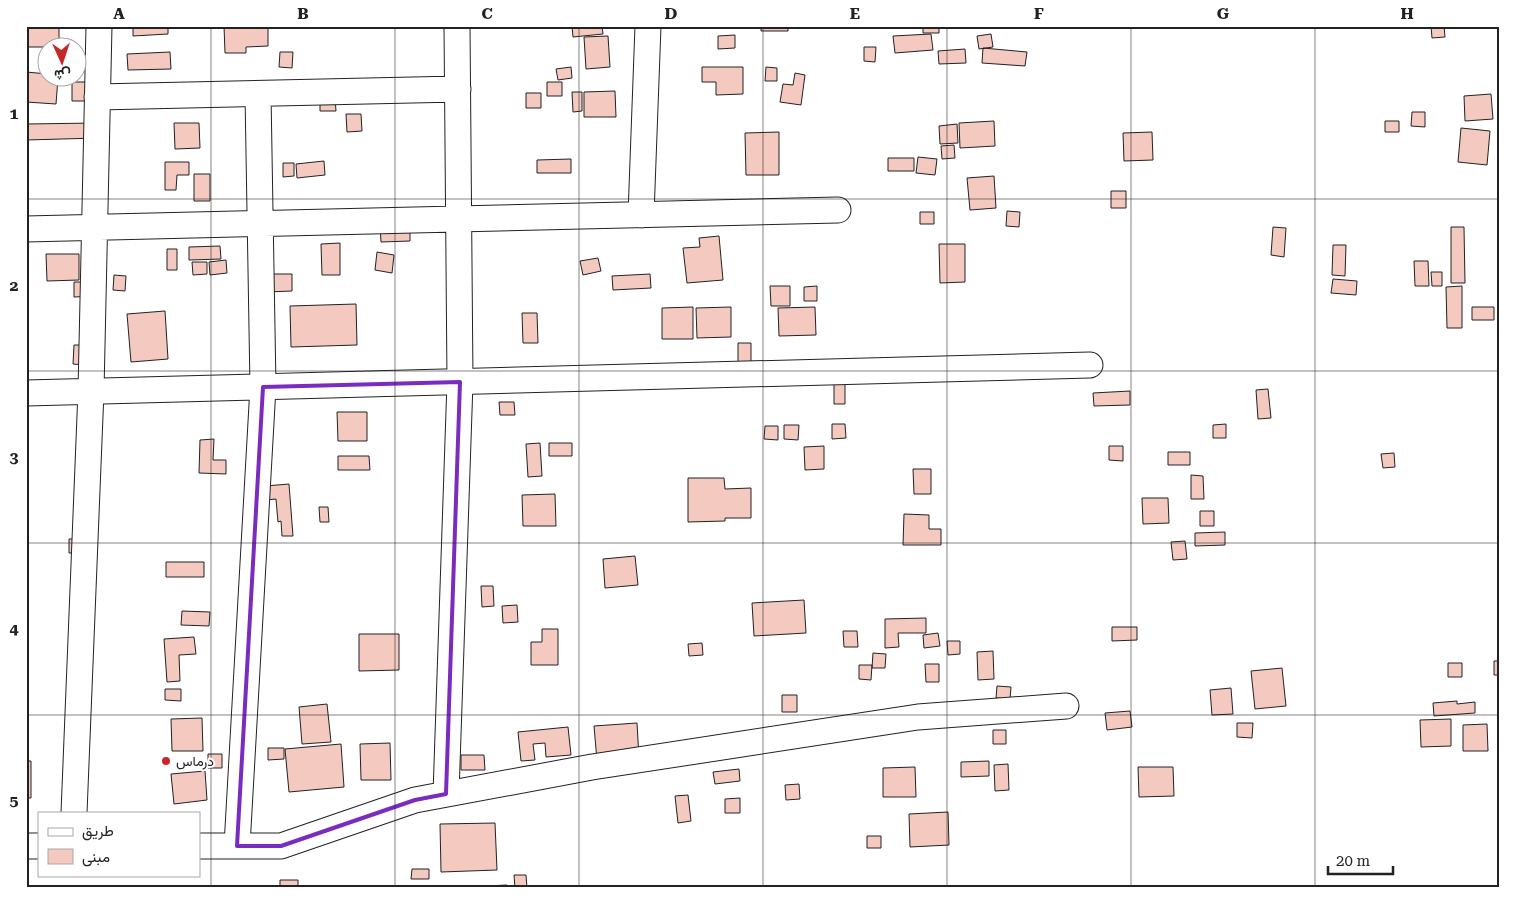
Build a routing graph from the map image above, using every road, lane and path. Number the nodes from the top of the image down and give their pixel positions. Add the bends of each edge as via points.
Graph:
1 (99, 26) edge
2 (457, 26) edge
3 (648, 26) edge
4 (458, 89) junction
5 (258, 94) junction
6 (97, 97) junction
7 (838, 210) dead end
8 (641, 215) junction
9 (459, 219) junction
10 (260, 224) junction
11 (95, 228) junction
12 (26, 229) edge
13 (1090, 365) dead end
14 (460, 382) junction
15 (263, 387) junction
16 (91, 391) junction
17 (26, 393) edge
18 (1066, 706) dead end
19 (446, 794) junction
20 (74, 812) edge
21 (200, 846) edge
22 (237, 846) junction

1 - 6 street
2 - 4 street
3 - 8 street
4 - 5 street
4 - 9 street
5 - 6 street
5 - 10 street
6 - 11 street
7 - 8 street
8 - 9 street
9 - 10 street
9 - 14 street
10 - 11 street
10 - 15 street
11 - 12 street
11 - 16 street
13 - 14 street
14 - 15 street
14 - 19 street
15 - 16 street
15 - 22 street
16 - 17 street
16 - 20 street
18 - 19 street via 918,717 592,767
19 - 22 street via 415,800 281,846
21 - 22 street

